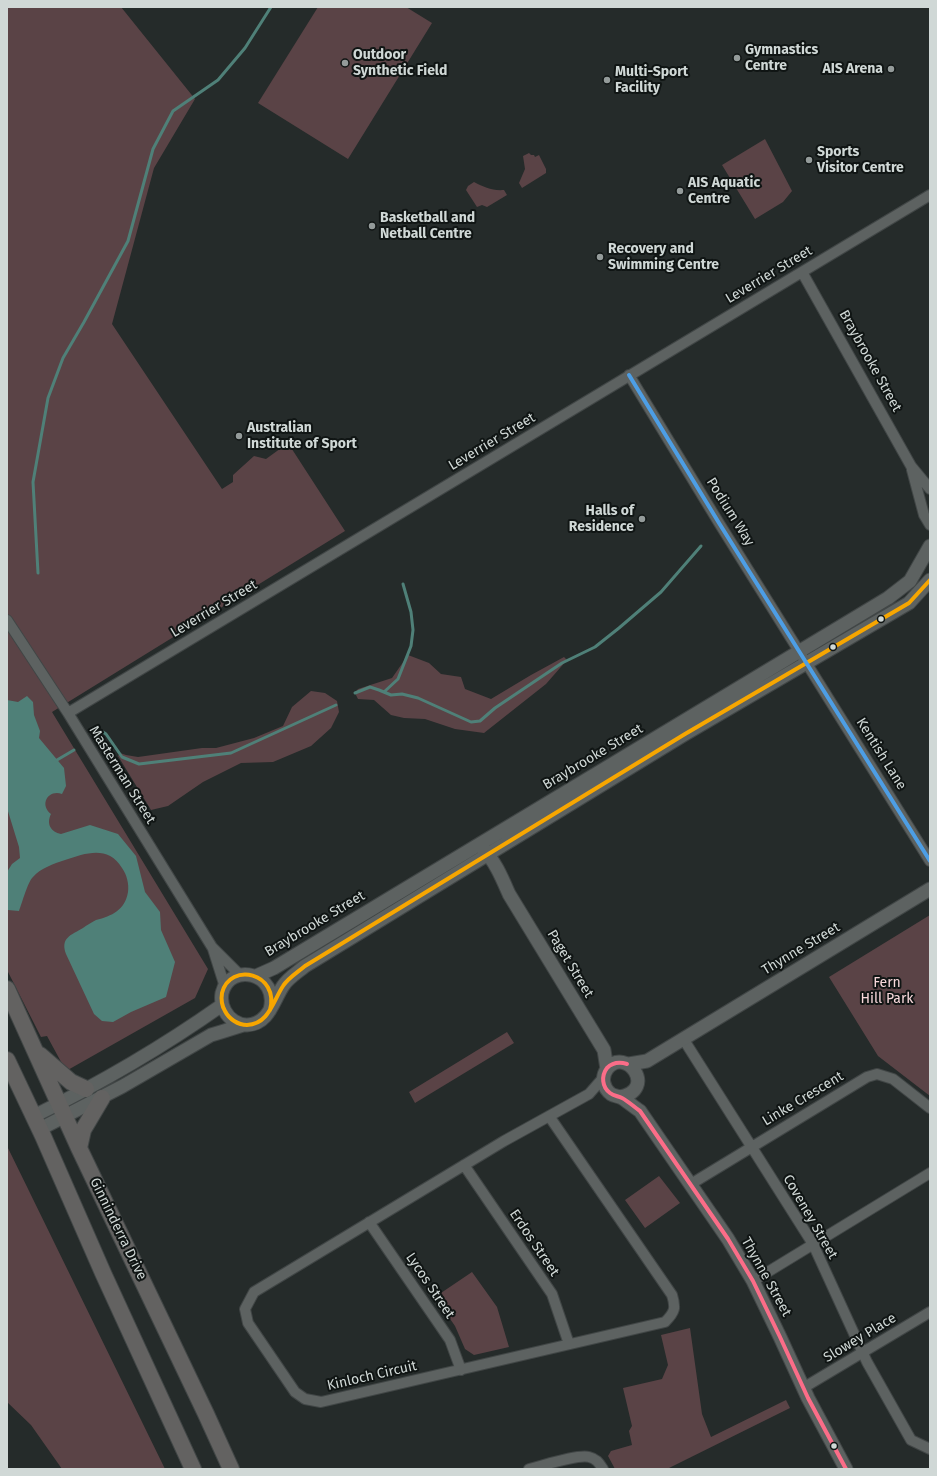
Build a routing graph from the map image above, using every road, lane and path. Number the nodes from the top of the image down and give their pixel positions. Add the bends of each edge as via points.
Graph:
1 (930, 195) edge
2 (802, 272) junction
3 (629, 375) junction
4 (911, 466) junction
5 (930, 490) edge
6 (930, 525) edge
7 (930, 546) edge
8 (930, 580) edge
9 (7, 620) edge
10 (800, 651) junction
11 (808, 663) junction
12 (68, 713) junction
13 (478, 844) junction
14 (485, 856) junction
15 (930, 861) edge
16 (930, 889) edge
17 (212, 947) junction
18 (240, 975) junction
19 (256, 976) junction
20 (225, 987) junction
21 (7, 989) edge
22 (222, 1005) junction
23 (270, 1010) junction
24 (243, 1024) junction
25 (684, 1040) junction
26 (604, 1050) junction
27 (35, 1052) junction
28 (7, 1060) edge
29 (647, 1061) junction
30 (625, 1063) junction
31 (605, 1073) junction
32 (637, 1083) junction
33 (86, 1088) junction
34 (588, 1094) junction
35 (615, 1095) junction
36 (102, 1098) junction
37 (930, 1108) edge
38 (62, 1110) junction
39 (640, 1111) junction
40 (549, 1116) junction
41 (37, 1123) junction
42 (752, 1147) junction
43 (79, 1148) junction
44 (464, 1165) junction
45 (930, 1173) edge
46 (691, 1184) junction
47 (369, 1222) junction
48 (813, 1244) junction
49 (753, 1281) junction
50 (930, 1312) edge
51 (569, 1344) junction
52 (862, 1352) junction
53 (461, 1370) junction
54 (803, 1388) junction
55 (930, 1449) edge
56 (194, 1469) edge
57 (231, 1469) edge
58 (529, 1469) edge
59 (603, 1469) edge
60 (846, 1469) edge

1 - 2 street, Leverrier Street
2 - 3 street, Leverrier Street
2 - 4 street, Braybrooke Street
3 - 10 street, Podium Way
3 - 12 street, Leverrier Street
4 - 5 street, Braybrooke Street
4 - 6 street, Braybrooke Street via 924,515
7 - 10 street, Braybrooke Street via 910,581 888,598
8 - 11 street, Braybrooke Street via 909,603
9 - 12 street, Masterman Street
10 - 11 street, Podium Way
10 - 13 street, Braybrooke Street
11 - 14 street, Braybrooke Street via 685,734
11 - 15 street, Kentish Lane
12 - 17 street, Masterman Street
13 - 14 street, Paget Street
13 - 19 street, Braybrooke Street via 274,968
14 - 23 street, Braybrooke Street via 305,966 283,985
14 - 26 street, Paget Street via 492,875 509,894
16 - 25 street, Thynne Street
17 - 18 street, Masterman Street
17 - 20 street, Masterman Street
18 - 19 street
18 - 20 street via 233,978
19 - 23 street via 270,990
20 - 22 street
21 - 27 main road, Ginninderra Drive
22 - 24 street via 228,1017
22 - 33 street via 120,1070
23 - 24 street via 259,1022
24 - 36 street via 211,1035
25 - 29 street, Thynne Street
25 - 42 street, Coveney Street
26 - 30 street, Paget Street
26 - 31 street, Paget Street
27 - 33 main road via 71,1082
27 - 38 main road, Ginninderra Drive
28 - 41 main road
29 - 30 street, Thynne Street
29 - 32 street
30 - 31 street via 612,1064
30 - 32 street via 634,1068
31 - 34 street, Kinloch Circuit
31 - 35 street via 606,1088
32 - 35 street via 632,1093
32 - 39 street, Thynne Street
33 - 38 street
34 - 35 street, Kinloch Circuit
34 - 40 street, Kinloch Circuit
35 - 39 street, Thynne Street
36 - 38 street
36 - 43 main road via 83,1130
37 - 42 street, Linke Crescent via 893,1079 878,1074 867,1077
38 - 41 street
38 - 43 main road, Ginninderra Drive
39 - 46 street, Thynne Street
40 - 44 street, Kinloch Circuit
40 - 51 street, Kinloch Circuit via 672,1295 675,1304 673,1314 665,1322
41 - 56 main road
42 - 46 street, Linke Crescent
42 - 48 street, Coveney Street
43 - 57 main road, Ginninderra Drive
44 - 47 street, Kinloch Circuit
44 - 51 street, Erdos Street via 552,1294
45 - 48 street
46 - 49 street, Thynne Street
47 - 53 street, Lycos Street via 450,1340
47 - 53 street, Kinloch Circuit via 254,1292 245,1309 248,1323 295,1392 305,1399 320,1402
48 - 49 street
48 - 52 street, Coveney Street
49 - 54 street, Thynne Street
50 - 52 street, Slowey Place
51 - 53 street, Kinloch Circuit
52 - 54 street, Slowey Place
52 - 55 street, Coveney Street via 911,1440
54 - 60 street, Thynne Street
58 - 59 street via 588,1456 598,1460

